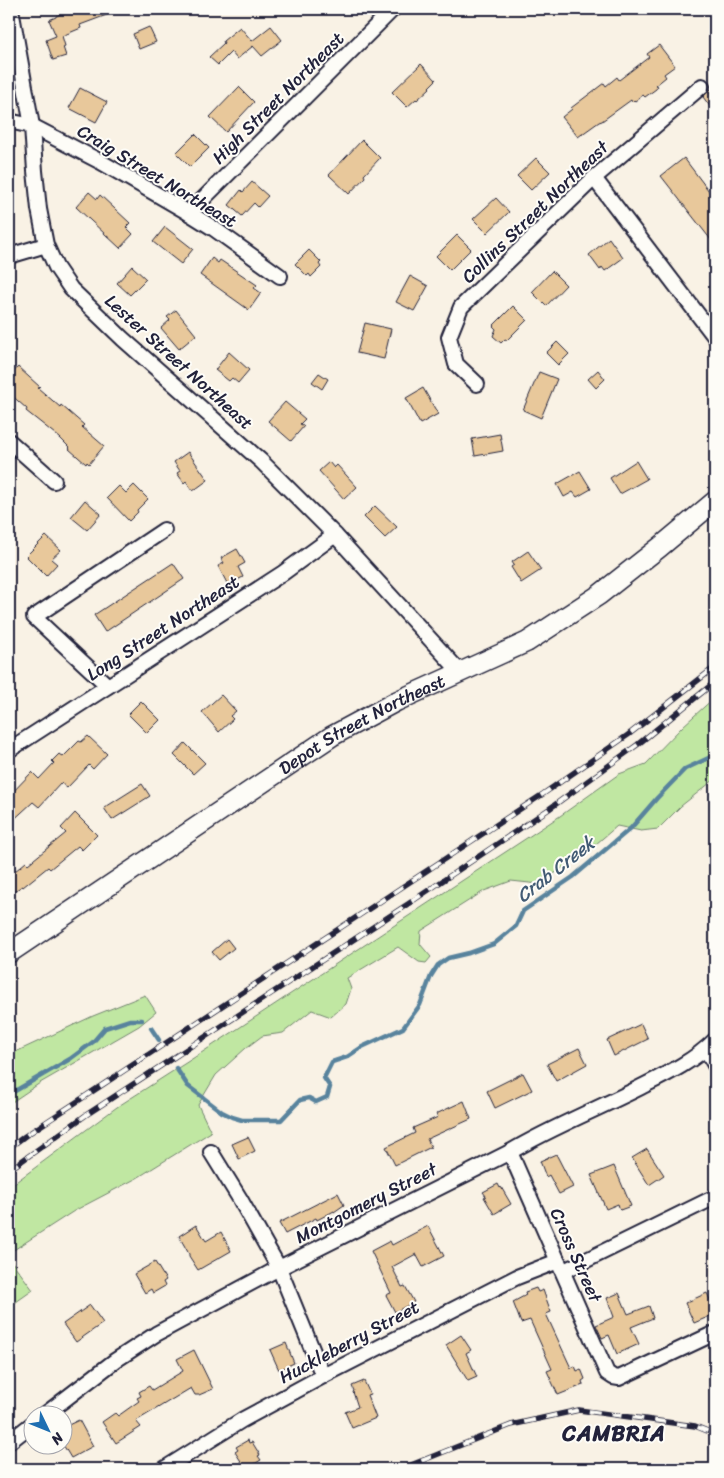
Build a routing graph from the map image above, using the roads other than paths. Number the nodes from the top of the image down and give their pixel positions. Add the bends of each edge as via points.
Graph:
1 (11, 9) edge
2 (393, 9) edge
3 (702, 86) dead end
4 (9, 119) edge
5 (32, 126) junction
6 (594, 178) junction
7 (189, 213) junction
8 (46, 245) junction
9 (9, 256) edge
10 (280, 276) dead end
11 (715, 337) edge
12 (478, 384) dead end
13 (9, 441) edge
14 (54, 481) dead end
15 (715, 500) edge
16 (164, 530) dead end
17 (335, 535) junction
18 (462, 673) junction
19 (108, 686) junction
20 (9, 750) edge
21 (9, 953) edge
22 (711, 1045) edge
23 (715, 1065) edge
24 (211, 1152) dead end
25 (510, 1152) junction
26 (715, 1197) edge
27 (561, 1266) junction
28 (279, 1268) junction
29 (715, 1333) edge
30 (323, 1376) junction
31 (56, 1406) edge
32 (22, 1432) edge
33 (9, 1442) edge
34 (164, 1469) edge

1 - 5 street, Lester Street Northeast
2 - 7 street, High Street Northeast
3 - 6 street, Collins Street Northeast
4 - 5 street, Craig Street Northeast
5 - 7 street, Craig Street Northeast
5 - 8 street, Lester Street Northeast via 38,200
6 - 11 street
6 - 12 street, Collins Street Northeast via 462,307 449,337 456,364
7 - 10 street, Craig Street Northeast
8 - 9 street
8 - 17 street, Lester Street Northeast via 71,289 261,461
13 - 14 street
15 - 18 main road, Depot Street Northeast via 599,595 527,642
16 - 19 street via 34,617
17 - 18 street, Lester Street Northeast
17 - 19 street, Long Street Northeast via 283,573
18 - 21 main road, Depot Street Northeast via 397,701 332,736
19 - 20 street, Long Street Northeast
22 - 23 street
22 - 25 street, Montgomery Street via 674,1071
24 - 28 street
25 - 27 street, Cross Street
25 - 28 street, Montgomery Street
26 - 27 street, Huckleberry Street
27 - 29 street, Cross Street via 613,1377 619,1378
27 - 30 street, Huckleberry Street via 517,1277
28 - 30 street
28 - 31 street, Montgomery Street via 156,1334
30 - 34 street, Huckleberry Street via 242,1420
32 - 33 street

